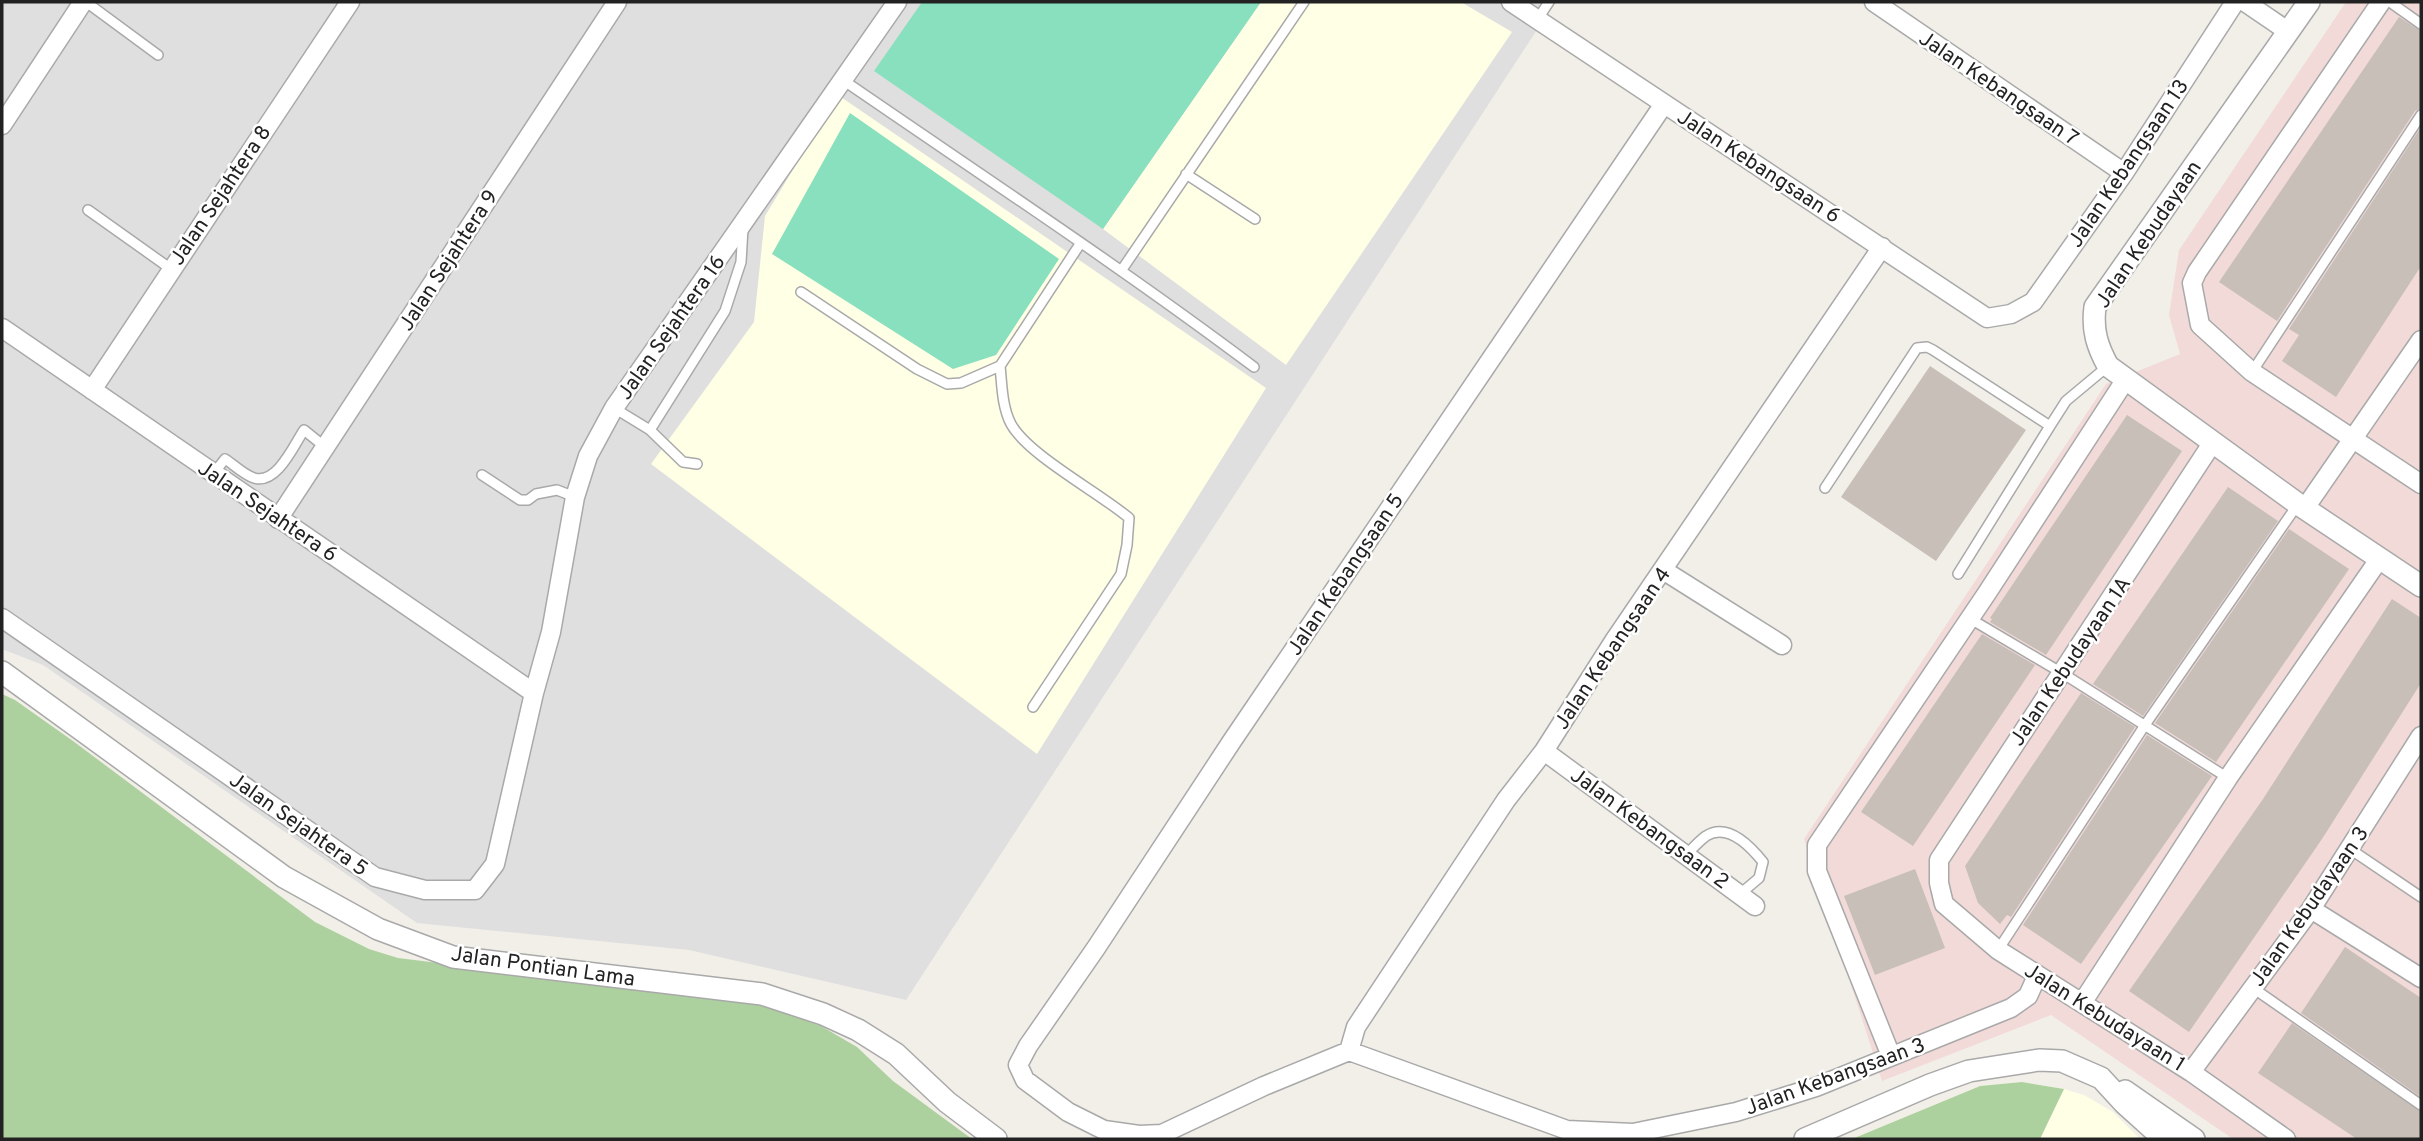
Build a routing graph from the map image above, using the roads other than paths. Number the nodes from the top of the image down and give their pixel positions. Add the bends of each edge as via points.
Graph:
1 (84, 2) edge
2 (350, 2) edge
3 (617, 2) edge
4 (897, 2) edge
5 (1304, 2) edge
6 (1511, 2) edge
7 (1549, 2) edge
8 (1874, 2) edge
9 (2235, 2) edge
10 (2245, 2) edge
11 (2309, 2) edge
12 (2381, 2) edge
13 (2390, 2) edge
14 (1537, 20) junction
15 (2421, 24) edge
16 (2289, 32) junction
17 (158, 55) dead end
18 (844, 80) junction
19 (1664, 104) junction
20 (2421, 115) edge
21 (2, 124) edge
22 (2123, 173) junction
23 (1186, 174) junction
24 (88, 210) dead end
25 (1255, 219) dead end
26 (743, 223) junction
27 (1080, 244) junction
28 (1882, 247) junction
29 (171, 269) junction
30 (1121, 271) junction
31 (801, 292) dead end
32 (2011, 314) joint
33 (2, 328) edge
34 (2418, 351) edge
35 (1000, 366) junction
36 (2108, 366) junction
37 (1254, 367) dead end
38 (2252, 372) junction
39 (2126, 379) junction
40 (92, 390) junction
41 (614, 408) junction
42 (2050, 426) junction
43 (650, 430) junction
44 (2353, 438) junction
45 (2213, 442) junction
46 (325, 447) junction
47 (697, 464) dead end
48 (213, 474) junction
49 (482, 475) dead end
50 (2421, 484) edge
51 (1825, 488) dead end
52 (575, 496) junction
53 (2301, 506) junction
54 (278, 519) junction
55 (2380, 558) junction
56 (1663, 570) junction
57 (1958, 574) dead end
58 (2421, 586) edge
59 (2, 618) edge
60 (1969, 618) junction
61 (1782, 645) dead end
62 (2, 672) edge
63 (2062, 673) junction
64 (534, 693) junction
65 (1033, 707) dead end
66 (2145, 725) junction
67 (2421, 737) edge
68 (1544, 751) junction
69 (2228, 779) junction
70 (2350, 849) junction
71 (1685, 856) junction
72 (1938, 883) joint
73 (1740, 894) junction
74 (2421, 897) edge
75 (1755, 906) dead end
76 (2311, 909) junction
77 (1998, 950) junction
78 (2037, 976) junction
79 (2421, 978) edge
80 (2253, 988) junction
81 (2082, 1003) junction
82 (1349, 1051) junction
83 (1891, 1056) junction
84 (2191, 1072) junction
85 (2101, 1079) junction
86 (2421, 1105) edge
87 (996, 1139) edge
88 (1805, 1139) edge
89 (2164, 1139) edge
90 (2194, 1139) edge
91 (2286, 1139) edge

1 - 17 lane
1 - 21 street
2 - 29 street, Jalan Sejahtera 8
3 - 46 street, Jalan Sejahtera 9
4 - 18 street, Jalan Sejahtera 16
5 - 23 lane
6 - 14 street, Jalan Kebangsaan 6
7 - 14 lane
8 - 22 street, Jalan Kebangsaan 7
9 - 22 street, Jalan Kebangsaan 13
10 - 16 street
11 - 16 street, Jalan Kebudayaan
12 - 38 street via 2192,284 2200,325
13 - 15 lane
14 - 19 street, Jalan Kebangsaan 6
16 - 36 street, Jalan Kebudayaan via 2095,307 2098,346
18 - 26 street, Jalan Sejahtera 16
18 - 27 lane
19 - 28 street, Jalan Kebangsaan 6
19 - 82 street, Jalan Kebangsaan 5 via 1247,718 1018,1065 1025,1080 1068,1112 1104,1130 1139,1135 1162,1133
20 - 38 lane
22 - 32 street, Jalan Kebangsaan 13 via 2033,302
23 - 25 lane
23 - 30 lane
24 - 29 lane
26 - 41 street, Jalan Sejahtera 16
26 - 43 lane via 741,262 726,311
27 - 30 lane
27 - 35 lane
28 - 32 street, Jalan Kebangsaan 6 via 1987,318
28 - 56 street, Jalan Kebangsaan 4
29 - 40 street, Jalan Sejahtera 8
30 - 37 lane
31 - 35 lane via 916,369 947,384 961,383
33 - 40 street, Jalan Sejahtera 6
34 - 44 street
35 - 65 lane via 1012,426 1035,450 1129,518 1121,574
36 - 39 street
36 - 42 lane via 2066,401
38 - 44 street
39 - 45 street
39 - 60 street
40 - 48 street, Jalan Sejahtera 6
41 - 43 lane
41 - 52 street, Jalan Sejahtera 16 via 588,456
42 - 51 lane via 1933,350 1917,348
42 - 57 lane
43 - 47 lane via 683,462
44 - 50 street
44 - 53 street
45 - 53 street
45 - 63 street, Jalan Kebudayaan 1A
46 - 48 lane via 304,430 266,478 253,478 225,458
46 - 54 street, Jalan Sejahtera 9
48 - 54 street, Jalan Sejahtera 6
49 - 52 lane via 520,500 557,490
52 - 64 street, Jalan Sejahtera 16 via 551,632
53 - 55 street
53 - 66 lane
54 - 64 street, Jalan Sejahtera 6
55 - 58 street
55 - 69 street
56 - 61 street
56 - 68 street, Jalan Kebangsaan 4
59 - 64 street, Jalan Sejahtera 5 via 375,877 425,890 475,890 495,864
60 - 63 lane
60 - 83 street via 1817,845 1817,871
62 - 87 street, Jalan Pontian Lama via 284,877 378,929 453,957 762,994 823,1014 896,1054 947,1102
63 - 66 lane
63 - 72 street, Jalan Kebudayaan 1A via 1940,860
66 - 69 lane
66 - 77 lane
67 - 70 street, Jalan Kebudayaan 3
68 - 71 street, Jalan Kebangsaan 2
68 - 82 street, Jalan Kebangsaan 4 via 1506,800 1356,1027
69 - 81 street
70 - 74 lane
70 - 76 street, Jalan Kebudayaan 3
71 - 73 street, Jalan Kebangsaan 2
71 - 73 lane via 1708,835 1722,832 1749,844 1763,862 1759,877
72 - 77 street, Jalan Kebudayaan 1 via 1944,904
73 - 75 street, Jalan Kebangsaan 2
76 - 79 street
76 - 80 street, Jalan Kebudayaan 3
77 - 78 street, Jalan Kebudayaan 1
78 - 81 street, Jalan Kebudayaan 1
78 - 83 street, Jalan Kebangsaan 3 via 2028,996 2011,1008
80 - 84 street, Jalan Kebudayaan 3
80 - 86 lane
81 - 84 street, Jalan Kebudayaan 1
82 - 83 street, Jalan Kebangsaan 3 via 1567,1130 1633,1133 1736,1112 1816,1087
84 - 91 street, Jalan Kebudayaan 1
85 - 88 street via 2062,1061 1969,1071
85 - 89 street
85 - 90 street via 2132,1094

